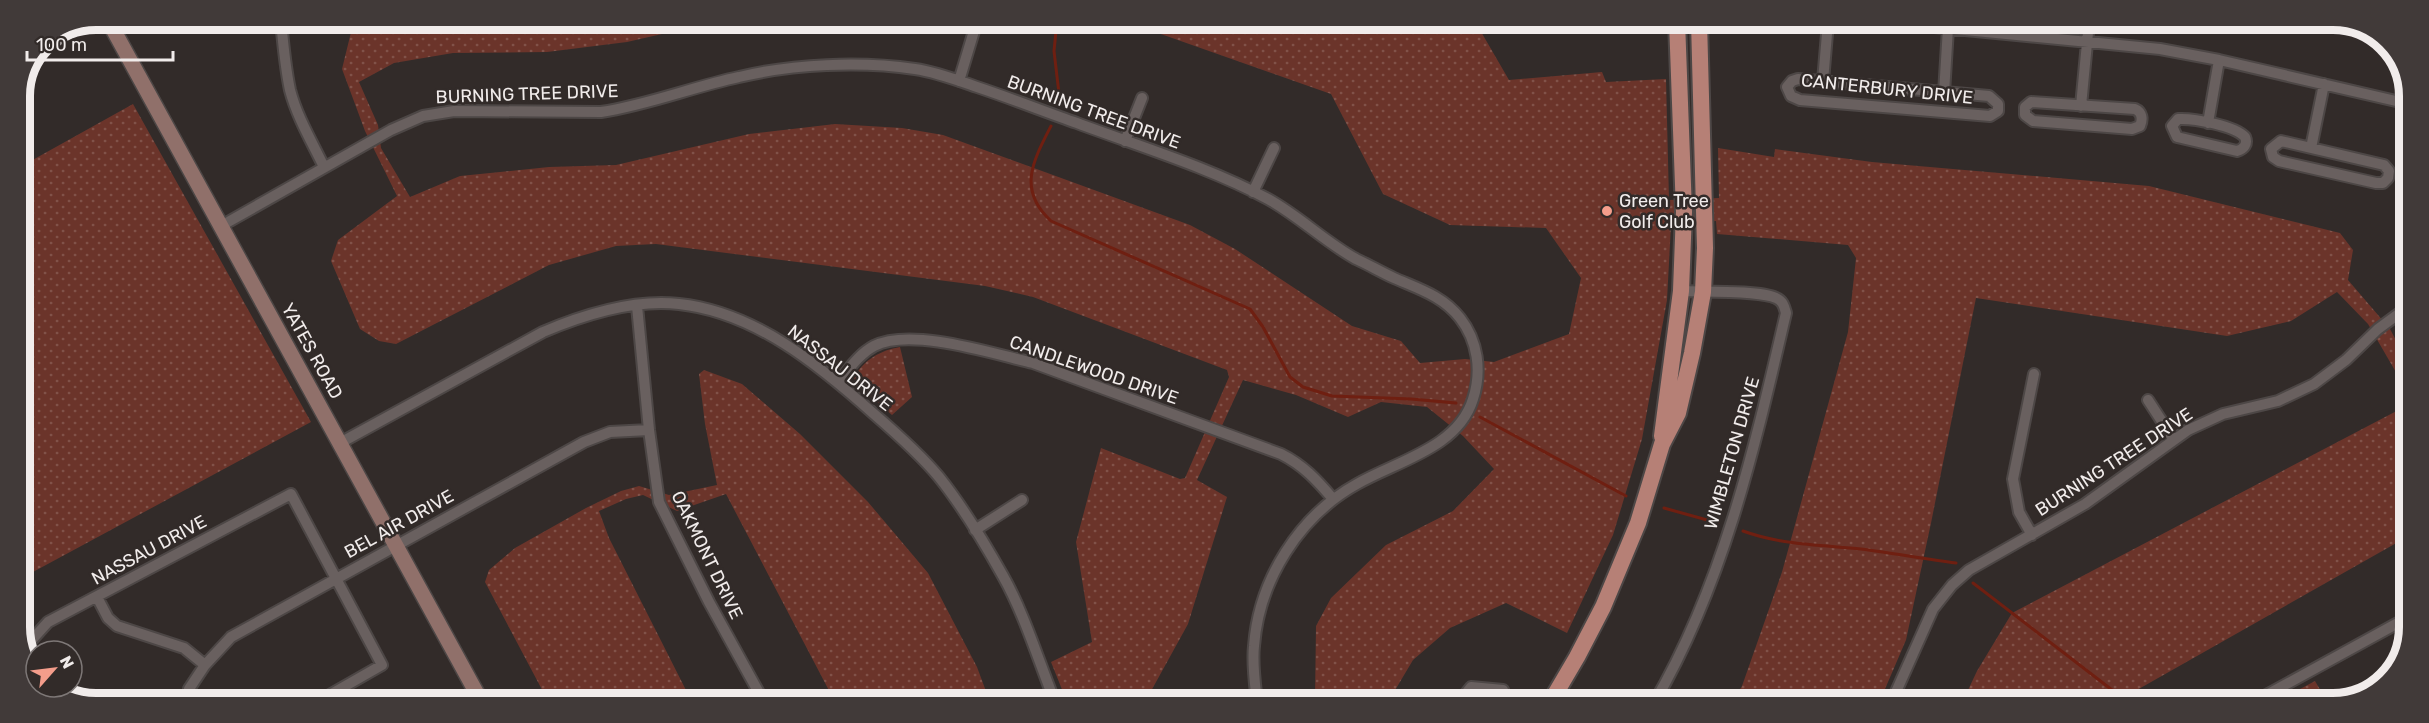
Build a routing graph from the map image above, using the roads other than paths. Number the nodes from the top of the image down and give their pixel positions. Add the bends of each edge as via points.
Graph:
1 (113, 30) edge
2 (282, 30) edge
3 (974, 30) edge
4 (1677, 30) edge
5 (1699, 30) edge
6 (1827, 30) edge
7 (1948, 30) edge
8 (1969, 30) edge
9 (2088, 30) edge
10 (2087, 41) junction
11 (2219, 60) junction
12 (959, 81) junction
13 (1823, 81) junction
14 (2324, 84) junction
15 (1944, 93) junction
16 (1142, 98) dead end
17 (2399, 102) edge
18 (2081, 106) junction
19 (2208, 123) junction
20 (1125, 141) junction
21 (1274, 148) dead end
22 (2311, 148) junction
23 (324, 167) junction
24 (1253, 192) junction
25 (221, 226) junction
26 (1682, 291) junction
27 (1703, 292) junction
28 (637, 306) junction
29 (2399, 314) edge
30 (2034, 374) dead end
31 (838, 382) junction
32 (2148, 400) dead end
33 (649, 430) junction
34 (2174, 440) junction
35 (340, 442) junction
36 (1662, 444) junction
37 (1333, 499) junction
38 (1022, 500) dead end
39 (975, 530) junction
40 (2032, 535) junction
41 (396, 545) junction
42 (336, 578) junction
43 (97, 597) junction
44 (2399, 622) edge
45 (33, 639) edge
46 (205, 665) junction
47 (189, 689) dead end
48 (1503, 690) dead end
49 (332, 693) edge
50 (477, 693) edge
51 (759, 693) edge
52 (1051, 693) edge
53 (1254, 693) edge
54 (1466, 693) edge
55 (1556, 693) edge
56 (1660, 693) edge
57 (1895, 693) edge
58 (2270, 693) edge

1 - 25 street, YATES ROAD
2 - 23 street via 291,91
3 - 12 street
4 - 26 main road via 1684,212
5 - 27 main road
6 - 13 street, CANTERBURY DRIVE
7 - 15 street, CANTERBURY DRIVE
8 - 10 street
9 - 10 street
10 - 11 street
10 - 18 street
11 - 14 street
11 - 19 street
12 - 20 street, BURNING TREE DRIVE
12 - 23 street, BURNING TREE DRIVE via 918,69 811,66 748,75 601,112 439,111 408,122
13 - 15 street, CANTERBURY DRIVE
13 - 15 street, CANTERBURY DRIVE via 1795,80 1788,92 1800,100 1990,116 1998,111 1998,104 1989,96
14 - 17 street
14 - 22 street
16 - 20 street
18 - 18 street via 2031,102 2025,107 2025,115 2033,121 2132,129 2142,122 2135,109
19 - 19 street via 2178,119 2172,131 2181,138 2237,151 2244,148 2242,134
20 - 24 street, BURNING TREE DRIVE
21 - 24 street
22 - 22 street via 2281,141 2271,153 2279,161 2376,183 2388,178 2389,171 2384,165
23 - 25 street, BURNING TREE DRIVE
24 - 37 street, BURNING TREE DRIVE via 1351,256 1434,294 1462,320 1476,349 1478,379 1473,400 1454,431
25 - 35 street, YATES ROAD
26 - 27 street, WIMBLETON DRIVE
26 - 36 main road
27 - 36 main road via 1678,413
27 - 56 street, WIMBLETON DRIVE via 1777,298 1786,313 1757,440 1704,602
28 - 31 street, NASSAU DRIVE via 679,304 726,315 775,337
28 - 33 street, OAKMONT DRIVE
28 - 35 street, NASSAU DRIVE via 593,313 543,332
29 - 34 street, BURNING TREE DRIVE via 2330,374 2306,388 2278,401 2215,417
30 - 40 street via 2013,479 2019,512
31 - 37 street, CANDLEWOOD DRIVE via 863,353 899,338 1034,363 1281,454 1298,462
31 - 39 street, NASSAU DRIVE via 938,477
32 - 34 street
33 - 41 street, BEL AIR DRIVE via 610,432 584,442
33 - 51 street, OAKMONT DRIVE via 659,502
34 - 40 street, BURNING TREE DRIVE via 2085,504
35 - 41 street, YATES ROAD
36 - 55 main road via 1638,523 1603,607
37 - 53 street, BURNING TREE DRIVE via 1291,545 1263,599 1254,647
38 - 39 street
39 - 52 street, NASSAU DRIVE via 1004,579
40 - 57 street, BURNING TREE DRIVE via 1969,570 1942,596
41 - 42 street, BEL AIR DRIVE
41 - 50 street, YATES ROAD
42 - 43 street, NASSAU DRIVE via 291,494
42 - 46 street, BEL AIR DRIVE via 231,637
42 - 49 street via 382,665
43 - 45 street, NASSAU DRIVE via 48,622
43 - 46 street via 117,626 184,648
44 - 58 street
46 - 47 street, BEL AIR DRIVE
48 - 54 street via 1470,687

